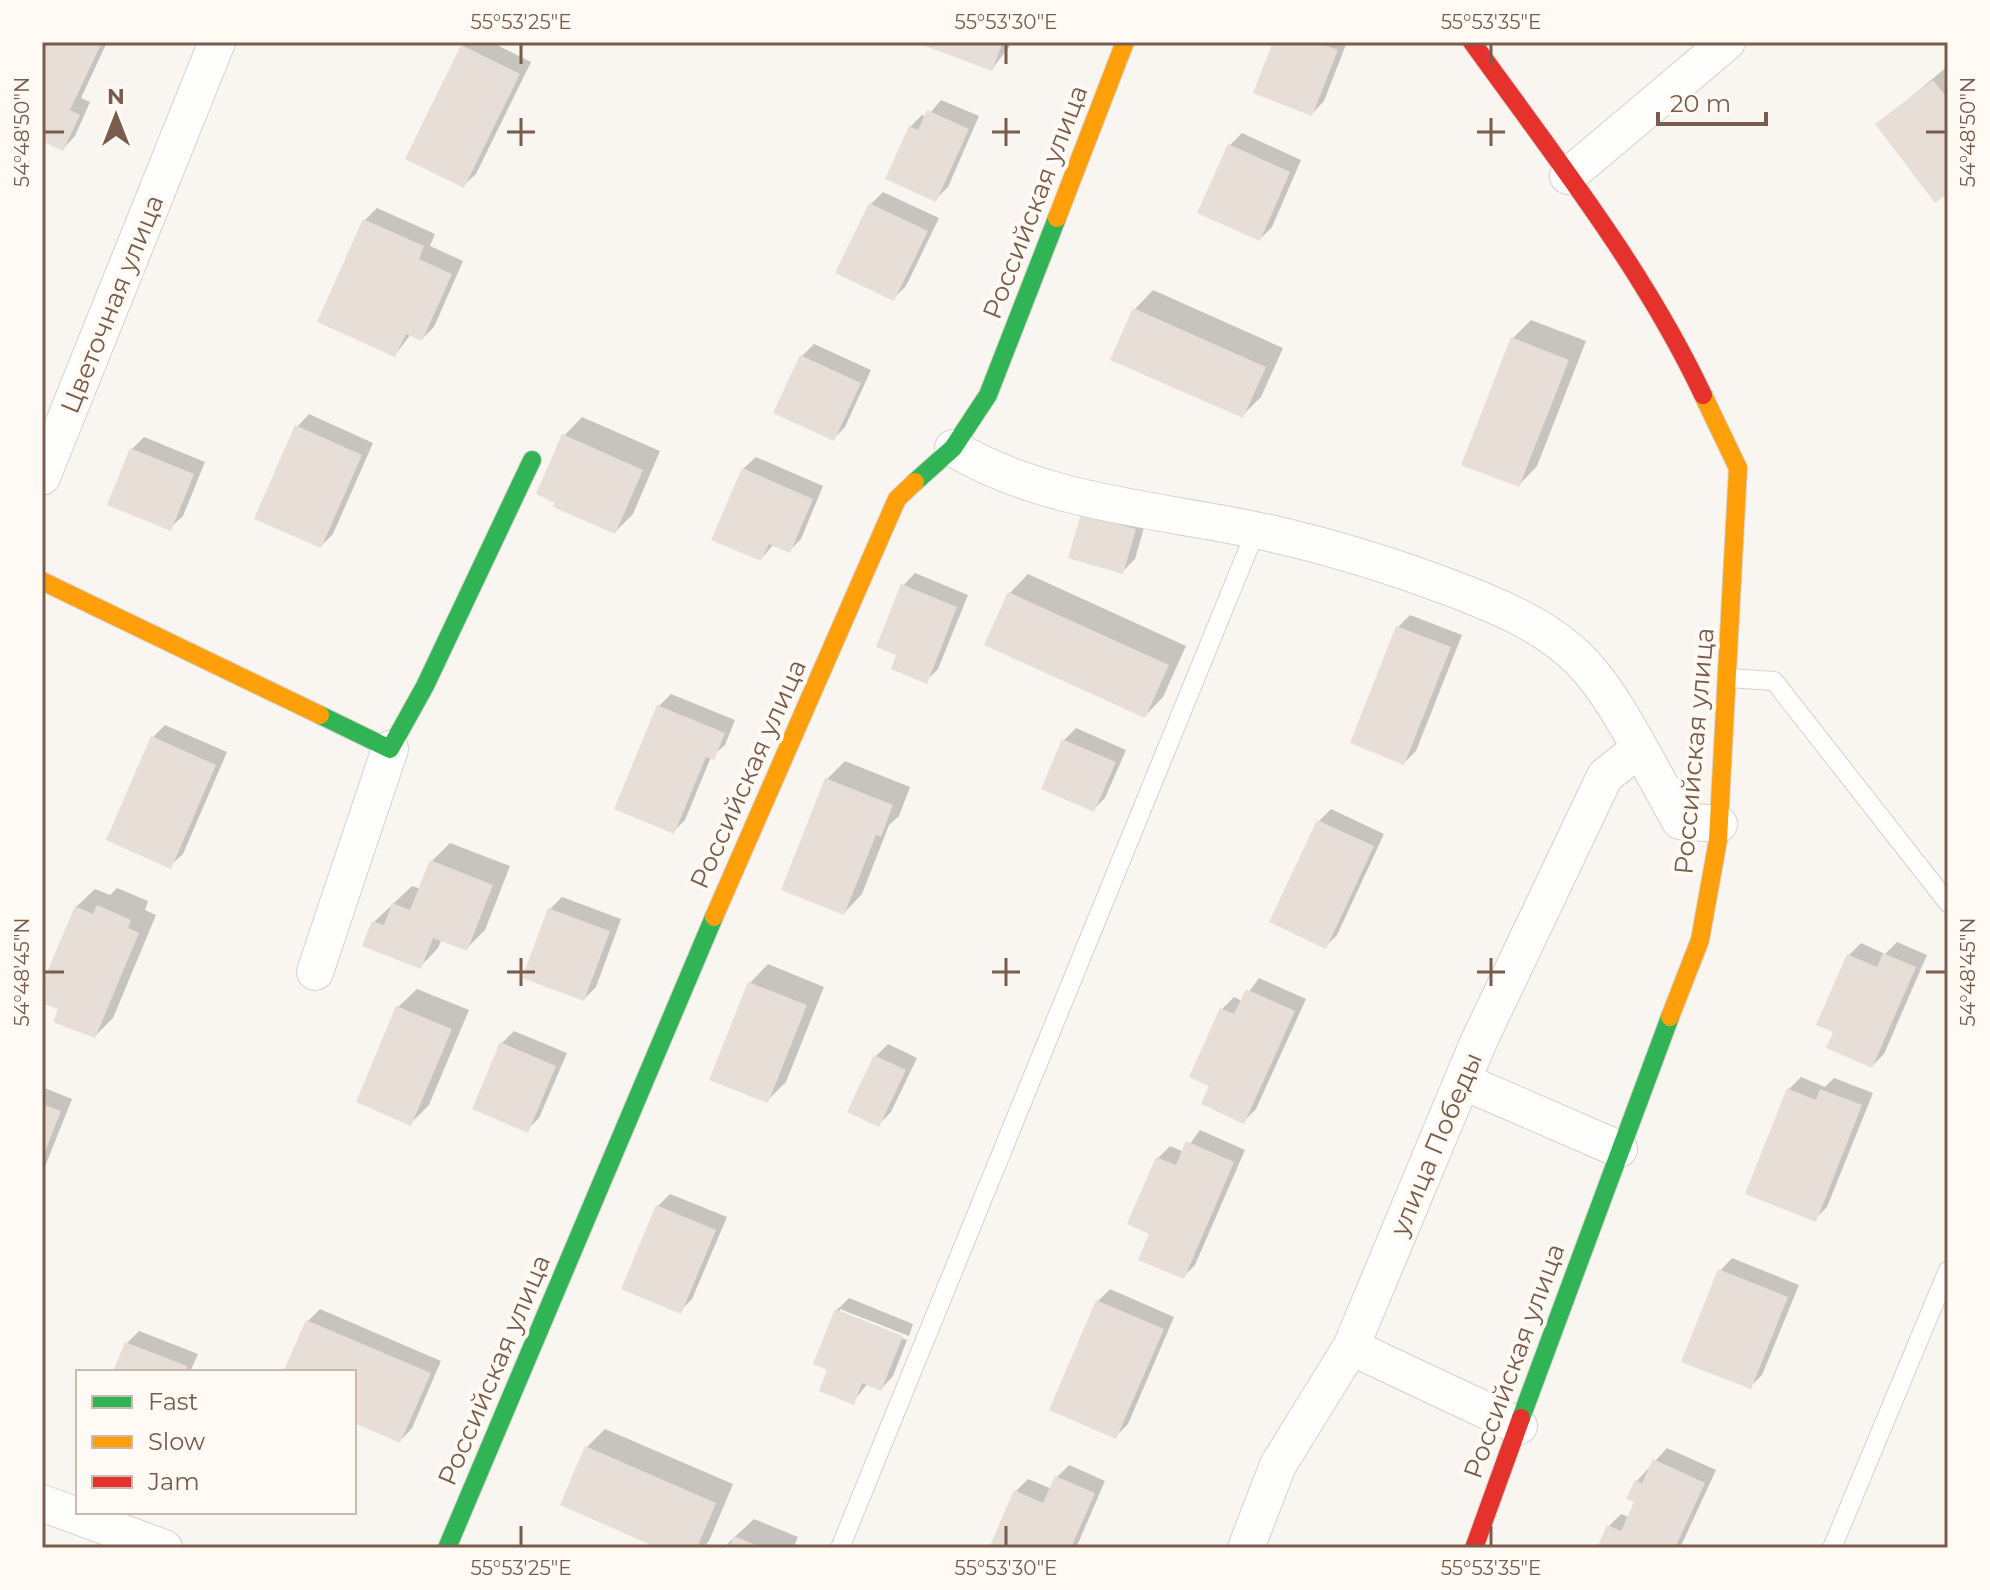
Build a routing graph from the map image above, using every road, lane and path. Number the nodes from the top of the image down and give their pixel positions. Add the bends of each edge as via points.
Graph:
1 (217, 42) edge
2 (1125, 42) edge
3 (1472, 42) edge
4 (1727, 42) edge
5 (1568, 176) junction
6 (953, 448) junction
7 (532, 460) dead end
8 (42, 477) edge
9 (1256, 530) junction
10 (42, 581) edge
11 (1729, 678) junction
12 (390, 749) junction
13 (1639, 749) junction
14 (1719, 824) junction
15 (1948, 903) edge
16 (315, 972) dead end
17 (1462, 1081) junction
18 (1619, 1149) junction
19 (1948, 1270) edge
20 (1351, 1347) junction
21 (1519, 1426) junction
22 (42, 1503) edge
23 (164, 1548) edge
24 (447, 1548) edge
25 (840, 1548) edge
26 (1246, 1548) edge
27 (1474, 1548) edge
28 (1832, 1548) edge

1 - 8 street, Цветочная улица
2 - 6 street, Российская улица via 988,395
3 - 5 street, Российская улица
4 - 5 street
5 - 11 street, Российская улица via 1678,342 1738,468
6 - 9 street via 987,469 1089,498
6 - 24 street, Российская улица via 897,499 686,980
7 - 12 street
9 - 13 street via 1369,557 1498,606 1557,639 1590,671
9 - 25 lane
10 - 12 street
11 - 14 street, Российская улица
11 - 15 lane via 1774,681
12 - 16 street
13 - 14 street via 1680,821
13 - 17 street, улица Победы via 1605,776
14 - 18 street, Российская улица via 1700,940
17 - 18 street
17 - 20 street, улица Победы
18 - 21 street, Российская улица
19 - 28 lane
20 - 21 street
20 - 26 street, улица Победы via 1278,1465
21 - 27 street, Российская улица
22 - 23 street

